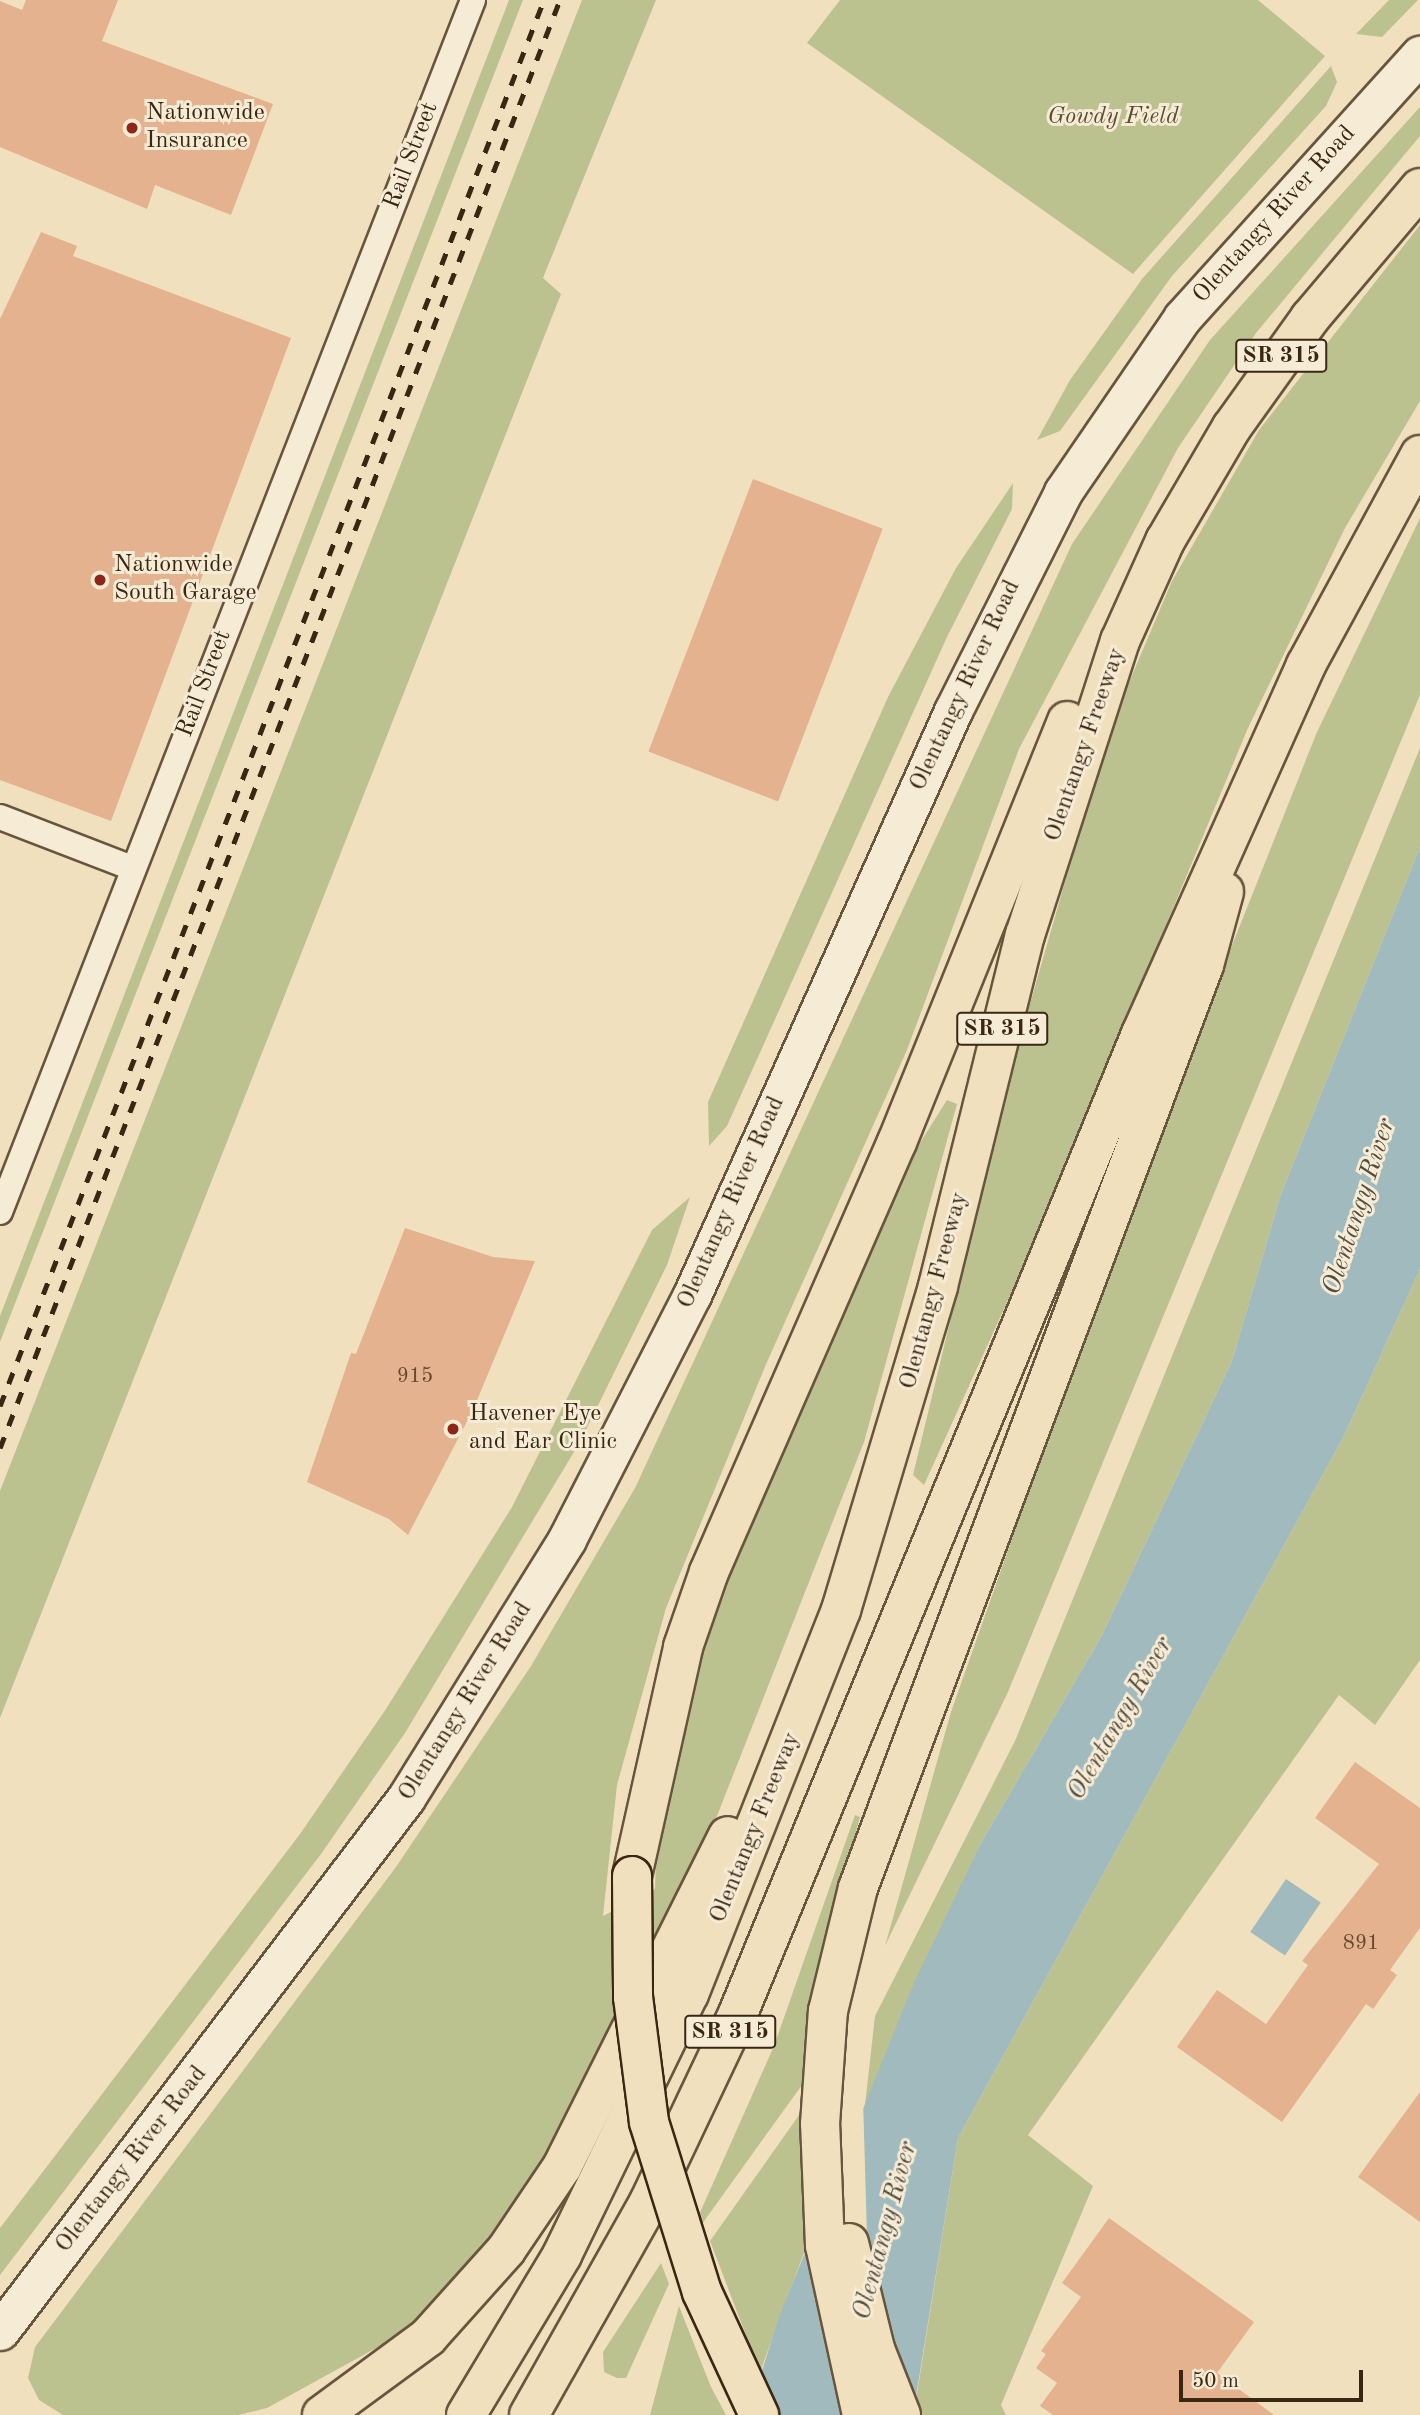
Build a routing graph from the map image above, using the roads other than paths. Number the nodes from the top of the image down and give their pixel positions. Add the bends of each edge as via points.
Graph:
1 (473, 0) edge
2 (1420, 55) edge
3 (1420, 188) edge
4 (1420, 455) edge
5 (1165, 541) junction
6 (1258, 769) junction
7 (0, 817) edge
8 (132, 868) junction
9 (0, 1212) edge
10 (841, 1610) junction
11 (893, 1789) junction
12 (0, 2331) edge
13 (322, 2415) edge
14 (466, 2415) edge
15 (530, 2415) edge
16 (759, 2415) edge
17 (862, 2415) edge
18 (901, 2415) edge

1 - 8 street, Rail Street
2 - 12 main road, Olentangy River Road via 1182,318 1063,492 958,700 692,1295 567,1539 406,1798
3 - 5 highway, Olentangy Freeway / SR 315 via 1269,373
4 - 6 highway, SR 315 via 1361,557
5 - 10 highway, Olentangy Freeway / SR 315 via 1120,640 1072,777 931,1312
5 - 16 highway, bridge via 1063,730 902,1130 709,1572 683,1647 632,1876 632,1997 649,2122 702,2292
6 - 11 highway via 1204,965
6 - 15 highway, SR 315 via 1141,1034 737,2016 649,2202
7 - 8 street
8 - 9 street, Rail Street
10 - 13 highway via 562,2167 463,2302 377,2377
10 - 14 highway, Olentangy Freeway / SR 315 via 689,1994 562,2255
11 - 17 highway via 858,1888 826,2023 820,2124 825,2246
11 - 18 highway via 855,1980 841,2125 849,2243 875,2349

